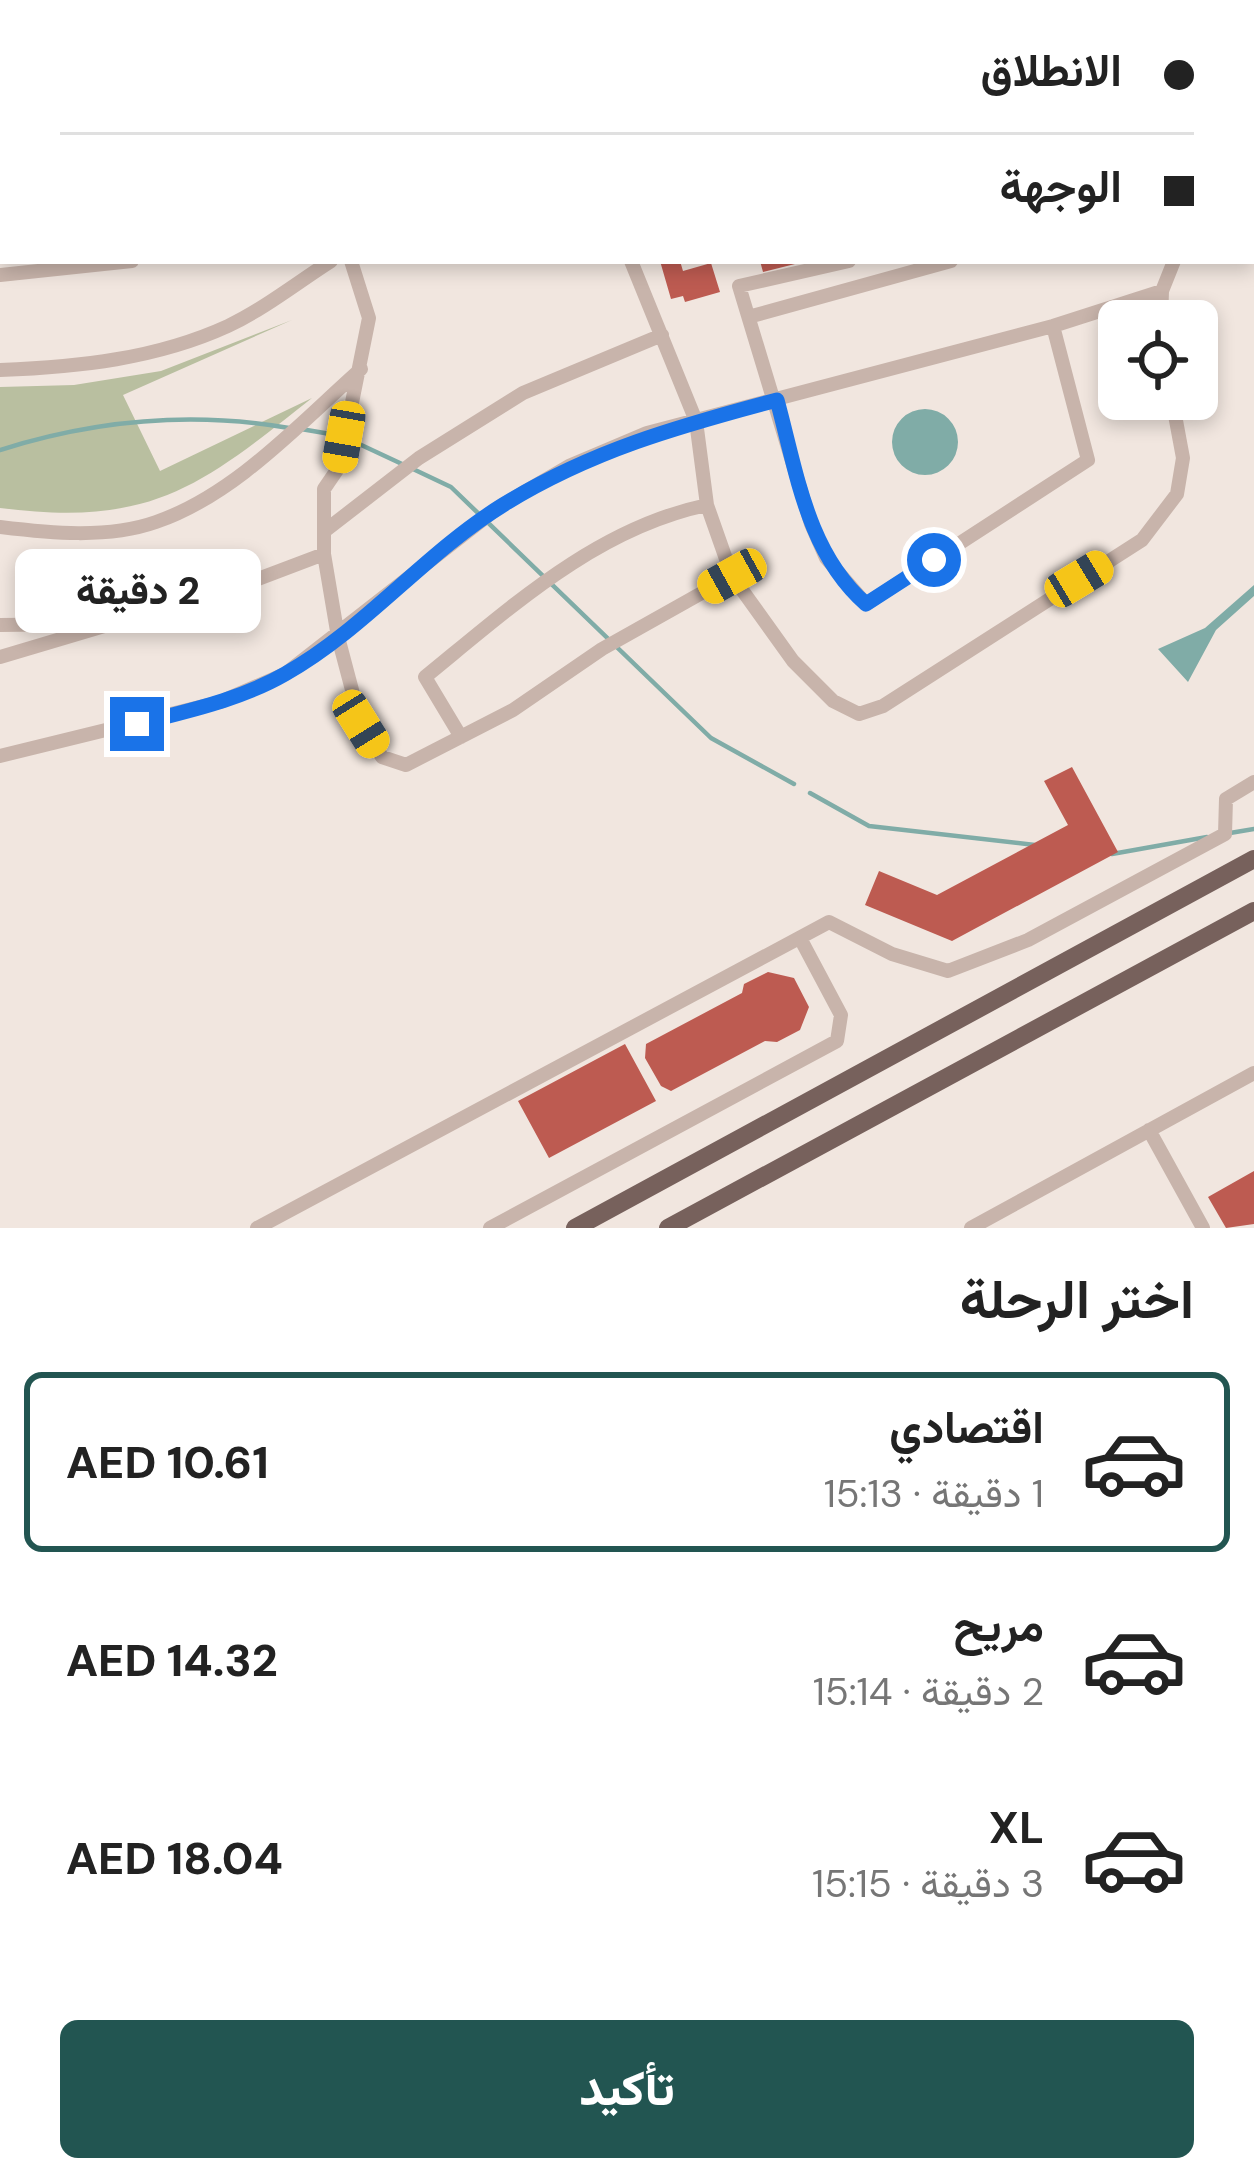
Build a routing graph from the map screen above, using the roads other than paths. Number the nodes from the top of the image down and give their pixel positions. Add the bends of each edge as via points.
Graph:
1 (102, 264) edge
2 (326, 264) edge
3 (352, 264) edge
4 (632, 264) edge
5 (836, 264) edge
6 (940, 264) edge
7 (1173, 264) edge
8 (2, 274) edge
9 (1162, 291) junction
10 (1162, 300) edge
11 (752, 316) junction
12 (1053, 326) junction
13 (662, 335) junction
14 (361, 369) junction
15 (0, 370) edge
16 (777, 400) junction
17 (1176, 420) edge
18 (696, 422) junction
19 (707, 505) junction
20 (0, 527) edge
21 (326, 530) junction
22 (324, 554) junction
23 (732, 576) junction
24 (96, 624) junction
25 (0, 625) edge
26 (338, 637) junction
27 (0, 657) edge
28 (460, 737) junction
29 (0, 756) edge
30 (1254, 782) edge
31 (1254, 860) edge
32 (1254, 910) edge
33 (800, 938) junction
34 (1254, 1073) edge
35 (1150, 1130) junction
36 (256, 1228) edge
37 (490, 1228) edge
38 (575, 1228) edge
39 (668, 1228) edge
40 (971, 1228) edge
41 (1203, 1228) edge

1 - 8 street
2 - 15 street via 230,325 148,353 71,368
3 - 14 street via 369,318
4 - 13 street
5 - 11 street via 739,286
6 - 11 street
7 - 9 street
9 - 10 street
9 - 12 street
11 - 16 street
12 - 16 street
12 - 16 street via 1088,460 866,604 826,558 811,524
13 - 18 street
13 - 21 street via 523,393 419,458
14 - 20 street via 275,448 156,522 86,533
14 - 21 street via 339,467 324,489
16 - 18 street
17 - 23 street via 1183,458 1177,494 1142,540 883,706 859,714 833,701
18 - 19 street
18 - 26 street via 569,466 500,507
19 - 23 street
19 - 28 street via 660,514 546,578 425,676
21 - 22 street
22 - 24 street
22 - 26 street
23 - 28 street
24 - 25 street
24 - 27 street
26 - 28 street via 361,724 382,758 406,765
26 - 29 street via 285,674 220,702
30 - 33 street via 1226,800 1226,834 1028,940 948,971 892,955 829,922
31 - 38 main road
32 - 39 main road
33 - 36 street
33 - 37 street via 841,1015 837,1041
34 - 35 street
35 - 40 street
35 - 41 street

